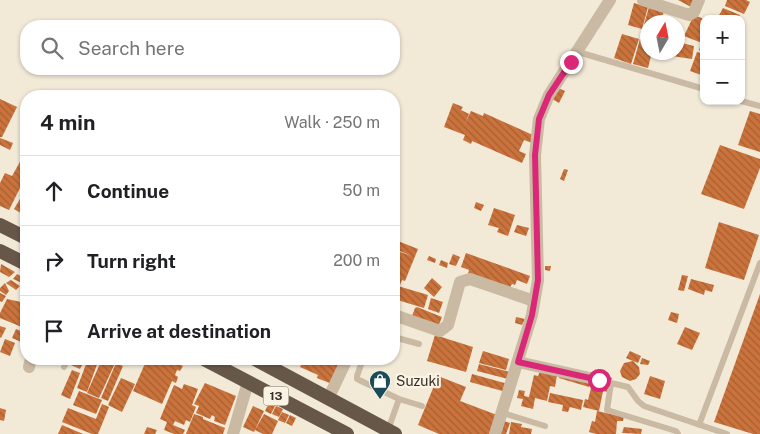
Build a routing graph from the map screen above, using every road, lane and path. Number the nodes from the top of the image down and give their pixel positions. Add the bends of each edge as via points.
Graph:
1 (610, 0) edge
2 (644, 0) edge
3 (699, 0) edge
4 (578, 52) junction
5 (700, 88) edge
6 (745, 102) edge
7 (760, 106) edge
8 (0, 225) edge
9 (20, 235) edge
10 (0, 251) edge
11 (20, 261) edge
12 (760, 263) edge
13 (534, 301) junction
14 (400, 316) edge
15 (400, 339) edge
16 (419, 344) dead end
17 (518, 362) junction
18 (215, 365) edge
19 (266, 365) edge
20 (344, 365) edge
21 (361, 365) edge
22 (599, 380) dead end
23 (248, 382) junction
24 (328, 399) junction
25 (399, 399) junction
26 (422, 406) dead end
27 (503, 413) junction
28 (699, 425) junction
29 (545, 426) dead end
30 (391, 432) edge
31 (233, 434) edge
32 (347, 434) edge
33 (495, 434) edge
34 (678, 434) edge
35 (727, 434) edge

1 - 4 street
2 - 3 street via 689,15
4 - 5 lane
4 - 13 street via 549,95 539,119 535,155 538,280
6 - 7 lane
8 - 9 highway
10 - 11 highway
12 - 28 lane
13 - 14 street via 470,279 460,282 444,329 440,331
13 - 17 street
15 - 16 lane
17 - 22 street
17 - 27 street
18 - 23 highway, 13
19 - 24 highway, 13
20 - 24 street
21 - 25 lane via 357,379
23 - 31 street
23 - 32 highway, 13
24 - 30 highway, 13
25 - 26 lane
25 - 30 lane
27 - 29 lane
27 - 33 street
28 - 34 lane via 644,406 628,388 611,382 607,410
28 - 35 lane

